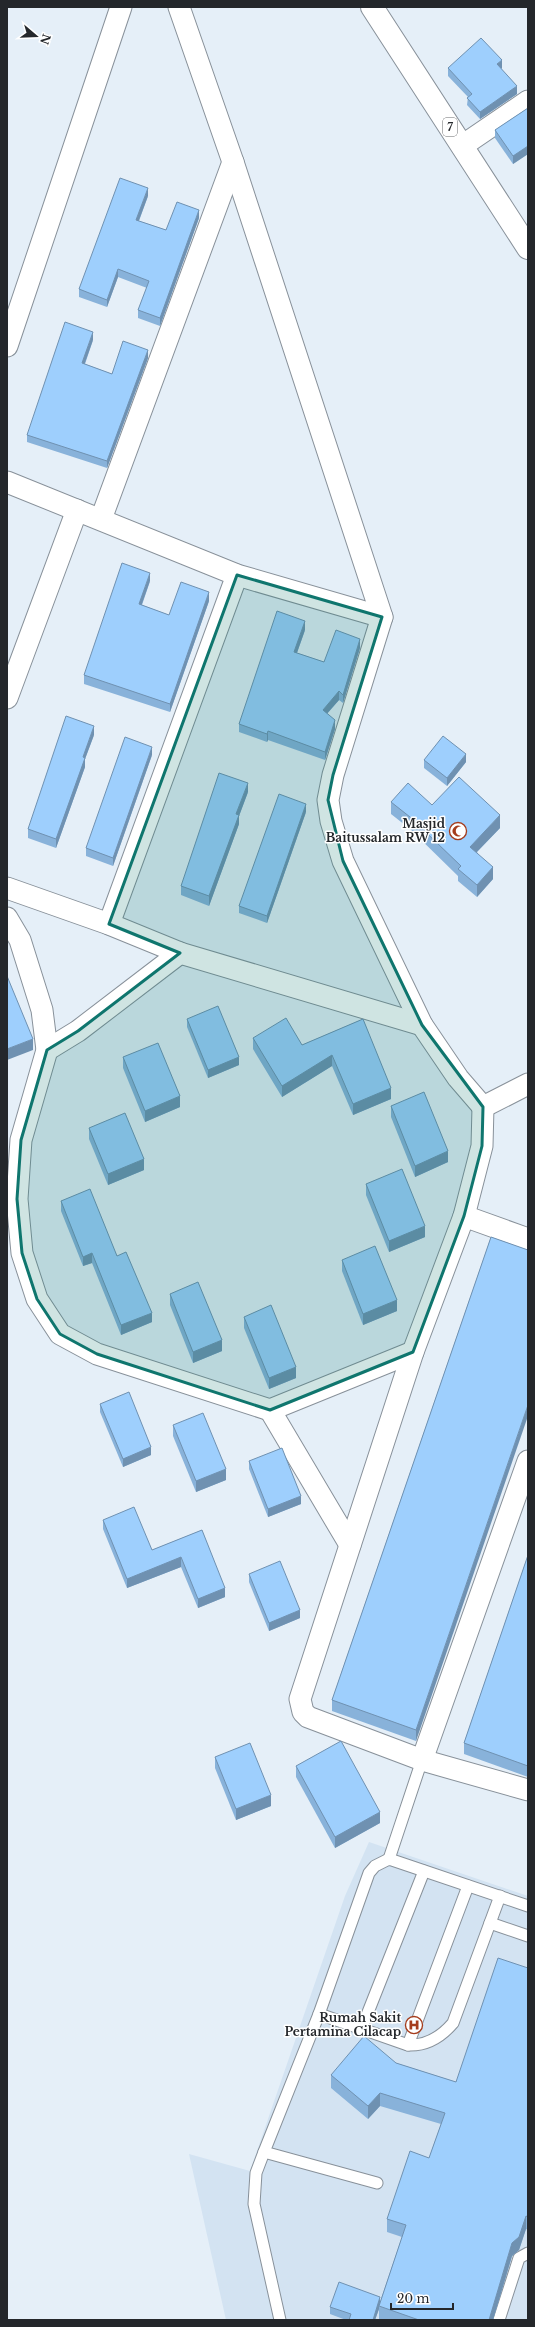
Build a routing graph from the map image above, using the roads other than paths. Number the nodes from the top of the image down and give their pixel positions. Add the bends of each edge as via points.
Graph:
1 (121, 7) edge
2 (179, 7) edge
3 (372, 7) edge
4 (528, 101) edge
5 (462, 146) junction
6 (233, 162) junction
7 (528, 248) edge
8 (7, 346) edge
9 (7, 482) edge
10 (77, 510) junction
11 (101, 519) junction
12 (237, 575) junction
13 (382, 617) junction
14 (7, 698) edge
15 (7, 888) edge
16 (7, 918) edge
17 (109, 924) junction
18 (180, 953) junction
19 (422, 1025) junction
20 (47, 1050) junction
21 (528, 1084) edge
22 (483, 1107) junction
23 (464, 1216) junction
24 (528, 1239) edge
25 (413, 1352) junction
26 (270, 1410) junction
27 (528, 1461) edge
28 (350, 1545) junction
29 (422, 1760) junction
30 (528, 1790) edge
31 (389, 1860) junction
32 (424, 1871) junction
33 (468, 1886) junction
34 (500, 1896) junction
35 (528, 1906) edge
36 (490, 1923) junction
37 (528, 1936) edge
38 (319, 2014) junction
39 (362, 2030) junction
40 (408, 2045) junction
41 (264, 2152) junction
42 (377, 2183) dead end
43 (528, 2253) edge
44 (280, 2320) edge
45 (499, 2320) edge

1 - 8 street
2 - 6 street
3 - 5 highway, 7
4 - 5 street
5 - 7 highway, 7
6 - 11 street
6 - 13 street
9 - 10 street
10 - 11 street
10 - 14 street
11 - 12 street
12 - 13 street
12 - 17 street
13 - 19 street via 333,775 328,800 331,821 344,861
15 - 17 street
16 - 20 street via 20,940 42,1010
17 - 18 street
18 - 19 street
18 - 20 street via 78,1031
19 - 22 street via 458,1078
20 - 26 street via 21,1140 17,1199 22,1253 37,1299 60,1334 97,1354
21 - 22 street
22 - 23 street via 482,1146
23 - 24 street
23 - 25 street
25 - 26 street
25 - 28 street
26 - 28 street
27 - 29 street
28 - 29 street via 300,1699 300,1706 308,1717
29 - 30 street
29 - 31 lane
31 - 32 lane
31 - 38 lane via 375,1866 369,1873
32 - 33 lane
32 - 39 lane
33 - 34 lane
33 - 40 lane
34 - 35 lane
34 - 36 lane
36 - 37 lane
36 - 40 lane via 453,2023 440,2036 423,2045
38 - 39 lane
38 - 41 lane
39 - 40 lane
41 - 42 lane
41 - 44 lane via 256,2173 254,2204
43 - 45 lane via 519,2258

